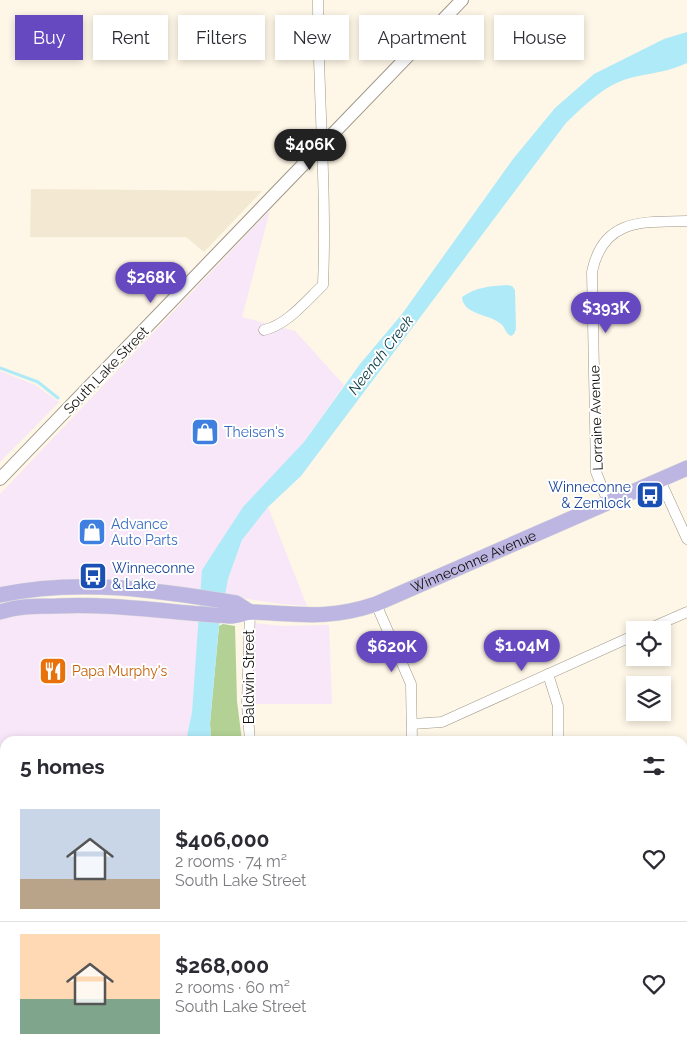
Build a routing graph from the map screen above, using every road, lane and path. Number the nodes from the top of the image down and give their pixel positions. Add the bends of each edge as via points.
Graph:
1 (318, 0) edge
2 (462, 0) edge
3 (320, 147) junction
4 (687, 222) edge
5 (264, 330) dead end
6 (687, 468) edge
7 (0, 479) edge
8 (660, 480) junction
9 (608, 502) junction
10 (687, 539) edge
11 (0, 595) edge
12 (376, 604) junction
13 (199, 605) junction
14 (0, 612) edge
15 (250, 612) junction
16 (687, 612) edge
17 (666, 621) edge
18 (626, 639) edge
19 (548, 674) junction
20 (412, 724) junction
21 (250, 736) edge
22 (412, 736) edge
23 (558, 736) edge

1 - 3 street
2 - 3 street, South Lake Street
3 - 5 street via 324,194 323,285 282,322
3 - 7 street, South Lake Street
4 - 9 street, Lorraine Avenue via 646,222 624,227 606,240 595,260 592,272 596,472
6 - 8 main road, Winneconne Avenue
8 - 9 main road, Winneconne Avenue
8 - 10 street
9 - 12 main road, Winneconne Avenue
11 - 13 main road, Winneconne Avenue via 42,587 72,586 148,591
12 - 15 main road, Winneconne Avenue via 314,616
12 - 20 street via 411,684
13 - 14 main road, Winneconne Avenue via 85,604
13 - 15 main road, Winneconne Avenue via 223,608 233,616
15 - 21 street, Baldwin Street via 247,695
16 - 17 street
18 - 19 street
19 - 20 street via 442,722
19 - 23 street via 558,706
20 - 22 street

